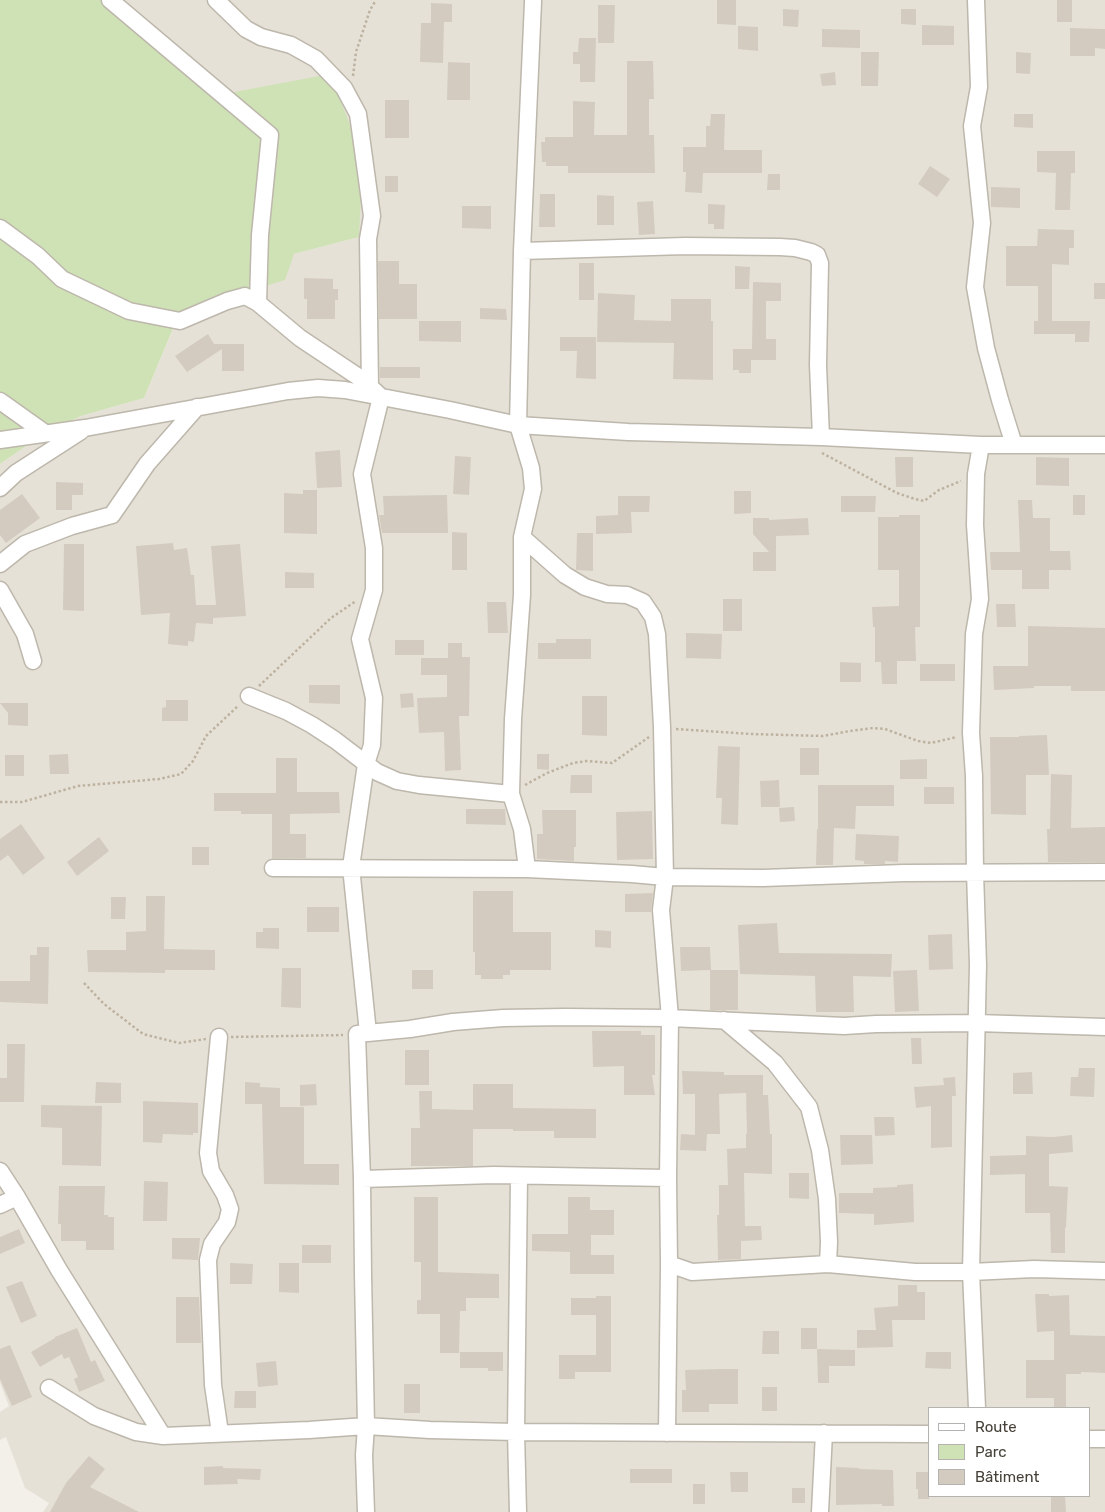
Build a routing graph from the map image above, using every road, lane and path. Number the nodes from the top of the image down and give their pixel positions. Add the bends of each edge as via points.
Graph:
1 (110, 0) edge
2 (216, 0) edge
3 (376, 0) edge
4 (976, 0) edge
5 (533, 2) dead end
6 (350, 100) junction
7 (0, 228) edge
8 (522, 251) junction
9 (258, 303) junction
10 (376, 392) junction
11 (0, 401) edge
12 (197, 408) junction
13 (518, 425) junction
14 (85, 428) junction
15 (45, 433) junction
16 (0, 440) edge
17 (822, 445) junction
18 (981, 445) junction
19 (1014, 445) junction
20 (1105, 445) edge
21 (976, 474) junction
22 (0, 488) edge
23 (522, 537) junction
24 (0, 564) edge
25 (0, 590) edge
26 (374, 590) junction
27 (33, 661) dead end
28 (249, 696) junction
29 (662, 728) junction
30 (971, 733) junction
31 (366, 764) junction
32 (511, 794) junction
33 (0, 802) edge
34 (351, 867) junction
35 (273, 868) dead end
36 (527, 869) junction
37 (975, 872) junction
38 (1105, 872) edge
39 (664, 878) junction
40 (670, 1018) junction
41 (724, 1020) junction
42 (977, 1023) junction
43 (1105, 1027) edge
44 (368, 1033) junction
45 (219, 1037) dead end
46 (0, 1171) edge
47 (519, 1176) junction
48 (668, 1178) junction
49 (362, 1179) junction
50 (17, 1197) junction
51 (0, 1205) edge
52 (669, 1264) junction
53 (828, 1264) junction
54 (1105, 1271) edge
55 (972, 1272) junction
56 (49, 1388) dead end
57 (977, 1407) edge
58 (366, 1426) junction
59 (516, 1432) junction
60 (667, 1432) junction
61 (220, 1433) junction
62 (824, 1433) junction
63 (928, 1434) edge
64 (163, 1436) junction
65 (1090, 1439) edge
66 (1105, 1440) edge
67 (366, 1512) edge
68 (518, 1512) edge
69 (820, 1512) edge

1 - 9 street via 270,135 260,235
2 - 6 street via 246,29 290,45 316,59 344,88
3 - 6 path via 356,52
4 - 19 street via 979,88 972,126 982,222 975,287 986,348
5 - 8 street
6 - 10 street via 358,114 372,216 368,239
7 - 9 street via 38,256 62,279 129,311 180,321 245,296
8 - 13 street
8 - 17 street via 686,246 795,248 817,255 820,262 818,365
9 - 10 street via 300,338
10 - 12 street via 318,388
10 - 13 street
10 - 26 street via 362,474 374,548
11 - 15 street
12 - 14 street
12 - 24 street via 148,464 112,515 25,544
13 - 17 street
13 - 23 street via 531,468 533,489
14 - 15 street
14 - 22 street via 16,473
15 - 16 street
17 - 18 street
17 - 21 path via 897,493 924,501 939,490
18 - 19 street
18 - 21 street
19 - 20 street
21 - 30 street via 975,525 980,599 974,634
23 - 29 street via 585,587 607,594 627,595 643,602 653,617 657,634
23 - 32 street
25 - 27 street via 25,634
26 - 28 path via 331,618
26 - 31 street via 360,639 374,698 372,745
28 - 31 street via 312,725
28 - 33 path via 206,736 193,761 181,774 78,786 22,802
29 - 30 path via 823,736 874,728 930,743
29 - 32 path via 612,762 587,761 566,765
29 - 39 street
30 - 37 street
31 - 32 street via 397,781
31 - 34 street
32 - 36 street via 522,829
34 - 35 street
34 - 36 street
34 - 44 street
36 - 39 street
37 - 38 street
37 - 39 street
37 - 42 street
39 - 40 street via 661,910
40 - 41 street
40 - 44 street via 503,1018
40 - 48 street
41 - 42 street via 844,1026
41 - 53 street via 775,1063 809,1107 820,1150 827,1199
42 - 43 street
42 - 55 street
44 - 49 street via 357,1034
45 - 61 street via 208,1153 211,1171 230,1209 227,1222 212,1244 208,1260 213,1385
46 - 50 street
47 - 48 street
47 - 49 street
47 - 59 street
48 - 52 street
49 - 58 street
50 - 51 street
50 - 64 street
52 - 53 street via 692,1272
52 - 60 street
53 - 55 street via 915,1272
54 - 55 street via 1034,1269
55 - 57 street
56 - 64 street via 94,1416 136,1432
58 - 59 street
58 - 61 street
58 - 67 street
59 - 60 street
59 - 68 street
60 - 62 street
61 - 64 street
62 - 63 street
62 - 69 street
65 - 66 street

